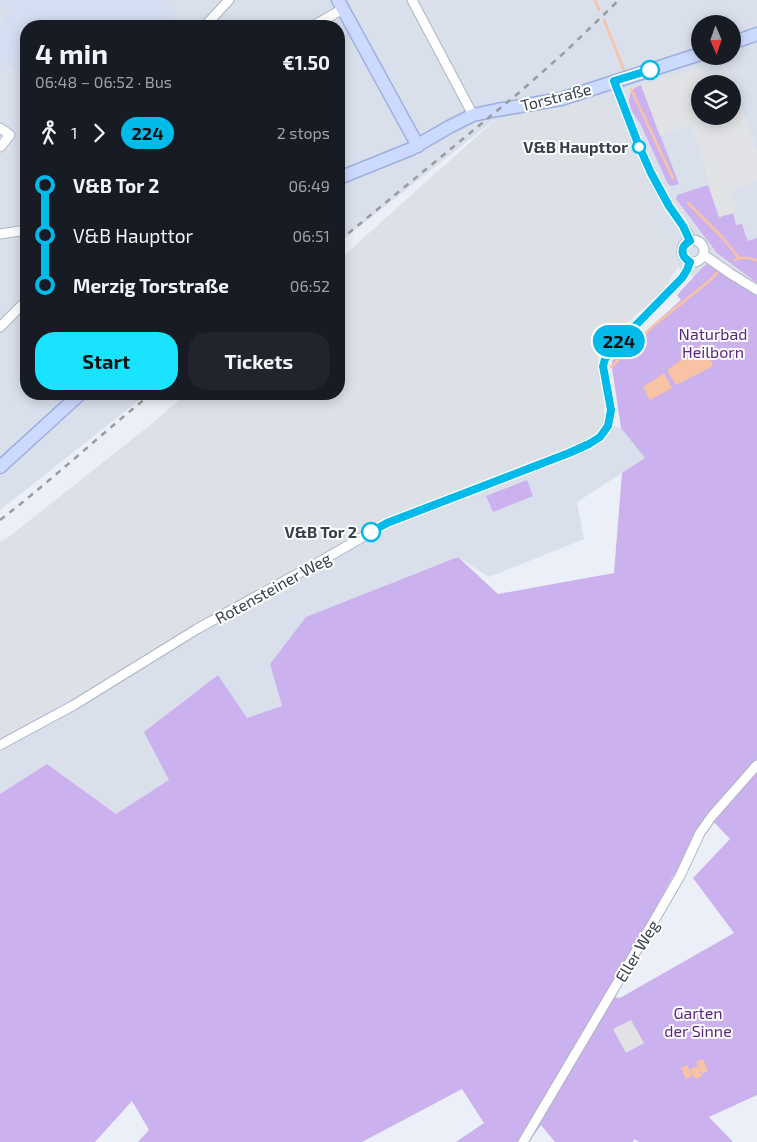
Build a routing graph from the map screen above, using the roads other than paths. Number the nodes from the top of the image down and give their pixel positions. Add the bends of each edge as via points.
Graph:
1 (230, 0) edge
2 (414, 1) edge
3 (340, 4) edge
4 (210, 20) edge
5 (320, 20) edge
6 (757, 34) edge
7 (741, 40) edge
8 (691, 57) edge
9 (614, 81) junction
10 (473, 115) junction
11 (0, 128) edge
12 (418, 146) junction
13 (0, 147) edge
14 (345, 176) edge
15 (20, 231) edge
16 (0, 234) edge
17 (690, 241) junction
18 (704, 255) junction
19 (690, 262) junction
20 (757, 290) edge
21 (20, 307) edge
22 (0, 327) edge
23 (73, 400) edge
24 (0, 467) edge
25 (0, 745) edge
26 (757, 765) edge
27 (523, 1142) edge

1 - 4 street
2 - 10 street
3 - 5 street
3 - 12 main road
6 - 7 main road
8 - 9 main road, Torstraße
9 - 10 main road, Torstraße via 561,99
9 - 17 street via 651,173
10 - 12 main road, Torstraße
11 - 13 street via 10,136
12 - 14 main road, Torstraße
15 - 16 street
17 - 18 street via 702,245
17 - 19 street via 682,252
18 - 19 street via 700,260
18 - 20 street
19 - 25 street, Rotensteiner Weg via 682,278 605,359 603,366 611,410 608,426 600,437 569,453 387,523
21 - 22 street
23 - 24 main road
26 - 27 street, Eller Weg via 700,833 652,926

